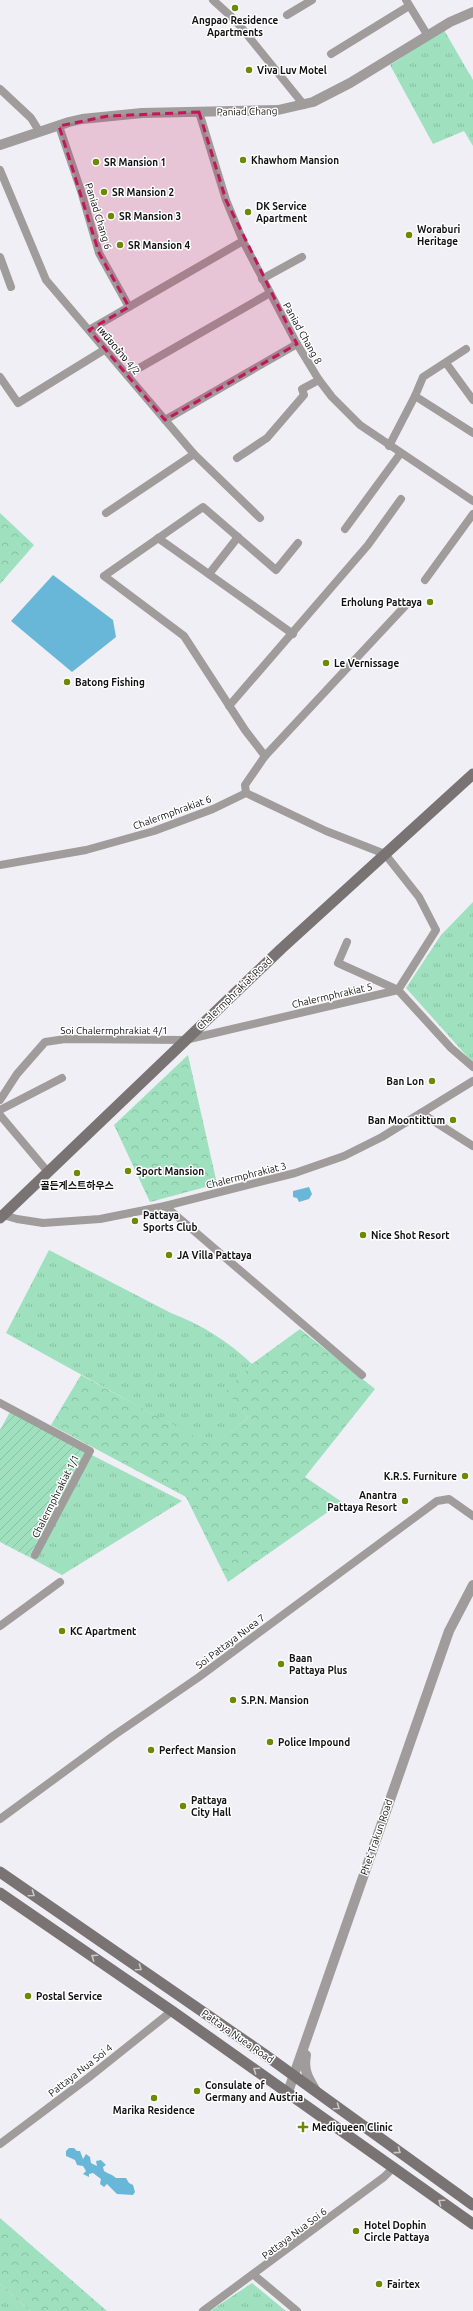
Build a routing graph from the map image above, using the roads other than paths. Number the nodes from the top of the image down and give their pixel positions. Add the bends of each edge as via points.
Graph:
1 (213, 0) edge
2 (312, 0) edge
3 (408, 3) edge
4 (473, 12) edge
5 (287, 15) dead end
6 (428, 36) junction
7 (331, 54) dead end
8 (0, 90) edge
9 (304, 105) junction
10 (199, 112) junction
11 (59, 126) junction
12 (39, 131) junction
13 (0, 145) edge
14 (0, 170) edge
15 (243, 241) junction
16 (0, 257) edge
17 (302, 257) dead end
18 (262, 279) junction
19 (11, 287) dead end
20 (270, 293) junction
21 (129, 307) junction
22 (89, 330) junction
23 (297, 344) junction
24 (466, 349) dead end
25 (104, 350) junction
26 (446, 363) junction
27 (126, 375) junction
28 (0, 377) edge
29 (319, 380) junction
30 (415, 396) junction
31 (473, 400) edge
32 (165, 420) junction
33 (473, 433) edge
34 (390, 446) junction
35 (194, 454) junction
36 (400, 454) junction
37 (237, 458) dead end
38 (400, 500) dead end
39 (473, 502) edge
40 (106, 513) dead end
41 (473, 514) edge
42 (260, 518) dead end
43 (345, 529) dead end
44 (238, 537) junction
45 (158, 538) junction
46 (298, 544) dead end
47 (208, 574) junction
48 (425, 580) dead end
49 (406, 605) dead end
50 (292, 634) junction
51 (229, 706) junction
52 (265, 756) junction
53 (473, 774) edge
54 (246, 793) junction
55 (385, 854) junction
56 (0, 865) edge
57 (347, 942) dead end
58 (398, 990) junction
59 (185, 1040) junction
60 (473, 1067) edge
61 (62, 1078) dead end
62 (473, 1081) edge
63 (0, 1100) edge
64 (0, 1110) edge
65 (421, 1113) junction
66 (0, 1115) edge
67 (473, 1146) edge
68 (48, 1172) junction
69 (165, 1206) junction
70 (1, 1215) edge
71 (362, 1374) dead end
72 (0, 1403) edge
73 (473, 1516) edge
74 (35, 1555) dead end
75 (60, 1582) dead end
76 (473, 1585) edge
77 (0, 1626) edge
78 (0, 1819) edge
79 (0, 1872) edge
80 (0, 1893) edge
81 (172, 2011) junction
82 (312, 2025) junction
83 (294, 2077) junction
84 (288, 2092) junction
85 (317, 2094) junction
86 (0, 2144) edge
87 (394, 2168) junction
88 (473, 2205) edge
89 (473, 2224) edge
90 (254, 2275) junction
91 (203, 2311) edge
92 (297, 2311) edge

1 - 9 street via 236,21
2 - 5 street
3 - 6 street
3 - 7 street
4 - 6 street, Paniad Chang
6 - 9 street, Paniad Chang via 350,83
8 - 12 street via 31,118
9 - 10 street, Paniad Chang via 278,110
10 - 11 street, Paniad Chang via 108,116
10 - 15 street, Paniad Chang 8 via 226,200
11 - 12 street, Paniad Chang
11 - 21 street, Paniad Chang 6 via 98,253
12 - 13 street, Paniad Chang
14 - 22 street, เพนียดช้าง 4/2 via 46,280
15 - 18 street, Paniad Chang 8
15 - 21 street
16 - 19 street
17 - 18 street
18 - 20 street, Paniad Chang 8
20 - 23 street, Paniad Chang 8
20 - 27 street
21 - 22 street
22 - 25 street, เพนียดช้าง 4/2
23 - 29 street, Paniad Chang 8
23 - 32 street
24 - 26 street
25 - 27 street, เพนียดช้าง 4/2
25 - 28 street via 18,403
26 - 30 street via 423,377
26 - 31 street
27 - 32 street, เพนียดช้าง 4/2
29 - 34 street, Paniad Chang 8 via 354,420
29 - 37 street via 302,389 304,395 268,438
30 - 33 street
30 - 34 street
32 - 35 street, เพนียดช้าง 4/2
34 - 36 street, Paniad Chang 8
35 - 40 street
35 - 42 street, เพนียดช้าง 4/2
36 - 39 street, Paniad Chang 8
36 - 43 street
38 - 50 street via 368,545
41 - 48 street
44 - 45 street via 203,507
44 - 46 street via 276,570
44 - 47 street
45 - 47 street
45 - 51 street via 104,576 184,636
47 - 50 street
49 - 52 street
50 - 51 street
51 - 52 street
52 - 54 street via 245,785
53 - 55 main road, Chalermphrakiat Road
54 - 55 street via 326,831
54 - 56 street, Chalermphrakiat 6 via 213,809 154,831 86,850
55 - 58 street via 419,897 436,930
55 - 59 main road, Chalermphrakiat Road
57 - 58 street, Chalermphrakiat 5 via 338,963
58 - 59 street, Chalermphrakiat 5
58 - 60 street via 451,1048
59 - 63 street, Soi Chalermphrakiat 4/1 via 65,1039 45,1042 17,1074
59 - 68 main road, Chalermphrakiat Road
61 - 64 street
62 - 65 street, Chalermphrakiat 3
65 - 67 street
65 - 69 street, Chalermphrakiat 3 via 344,1156 295,1173
66 - 68 street
68 - 70 main road, Chalermphrakiat Road
69 - 70 street, Chalermphrakiat 3 via 66,1223 17,1219
69 - 71 street
72 - 74 street, Chalermphrakiat 1/1 via 90,1450
73 - 78 street, Soi Pattaya Nuea 7 via 449,1499 437,1501 199,1677
75 - 77 street
76 - 82 street, Phet Trakun Road via 449,1631
79 -> 83 main road, Pattaya Nuea Road
81 -> 80 main road, Pattaya Nuea Road
84 -> 81 main road, Pattaya Nuea Road
81 - 86 street, Pattaya Nua Soi 4
82 - 83 street, Phet Trakun Road
82 - 85 street via 304,2066
83 - 84 street, Phet Trakun Road
83 - 85 main road, Pattaya Nuea Road
84 - 87 main road, Pattaya Nuea Road
85 -> 88 main road, Pattaya Nuea Road
89 -> 87 main road, Pattaya Nuea Road
87 - 90 street, Pattaya Nua Soi 6
90 - 91 street, Pattaya Nua Soi 6
90 - 92 street

